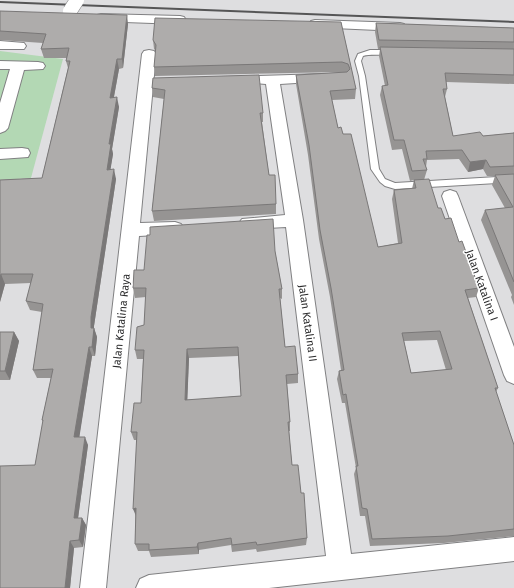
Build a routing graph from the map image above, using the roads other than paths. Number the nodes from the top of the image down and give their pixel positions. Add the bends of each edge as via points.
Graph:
1 (74, 13) edge
2 (191, 21) edge
3 (302, 24) edge
4 (412, 27) edge
5 (0, 44) edge
6 (19, 46) edge
7 (400, 52) edge
8 (149, 54) dead end
9 (0, 65) edge
10 (18, 66) junction
11 (38, 66) dead end
12 (333, 78) edge
13 (248, 80) edge
14 (272, 80) junction
15 (0, 128) edge
16 (22, 153) dead end
17 (0, 154) edge
18 (514, 179) edge
19 (450, 196) dead end
20 (294, 220) junction
21 (232, 224) edge
22 (193, 226) edge
23 (131, 230) junction
24 (514, 375) edge
25 (514, 549) edge
26 (340, 567) junction
27 (94, 588) edge
28 (149, 588) edge

1 - 2 street
3 - 4 street
5 - 6 street
7 - 18 lane via 370,52 360,55 358,61 375,169 379,178 395,186
8 - 23 street, Jalan Katalina Raya via 154,82
9 - 10 street
10 - 11 street
10 - 15 street
12 - 14 street
13 - 14 street
14 - 20 street, Jalan Katalina II
16 - 17 street
19 - 24 street, Jalan Katalina I
20 - 21 street
20 - 26 street, Jalan Katalina II
22 - 23 street
23 - 27 street, Jalan Katalina Raya
25 - 26 street
26 - 28 street

